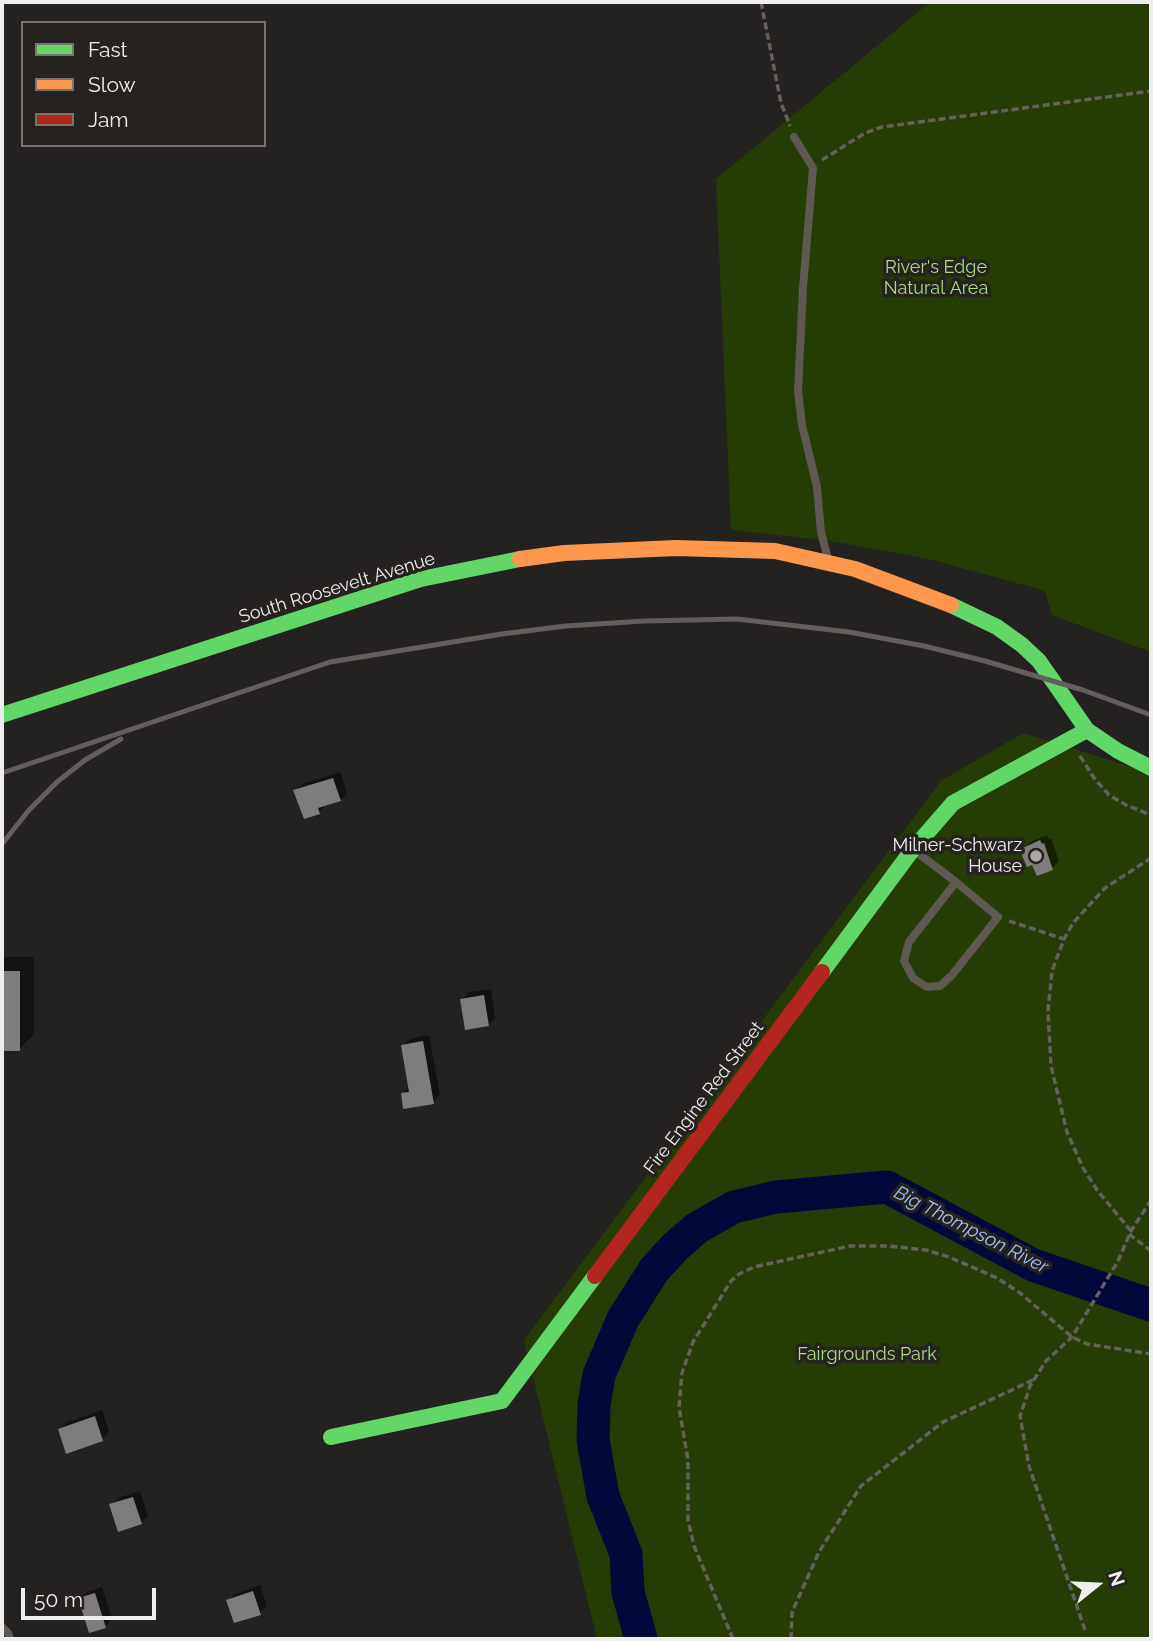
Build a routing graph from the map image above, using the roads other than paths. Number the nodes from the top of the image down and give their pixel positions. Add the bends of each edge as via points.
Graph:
1 (794, 137) road end
2 (829, 562) junction
3 (2, 715) edge
4 (1087, 730) junction
5 (1151, 768) edge
6 (913, 849) junction
7 (956, 882) junction
8 (331, 1437) dead end
9 (2, 1627) edge
10 (10, 1639) edge

1 - 2 lane via 813,168 798,391
2 - 3 street, South Roosevelt Avenue via 775,551 676,548 517,560 421,579
2 - 4 street, South Roosevelt Avenue via 937,598 997,627 1039,661
4 - 5 street
4 - 6 street, Fire Engine Red Street via 953,803
6 - 7 lane
6 - 8 street, Fire Engine Red Street via 502,1401
7 - 7 lane via 998,916 940,986 927,987 913,978 904,961 909,942
9 - 10 lane

